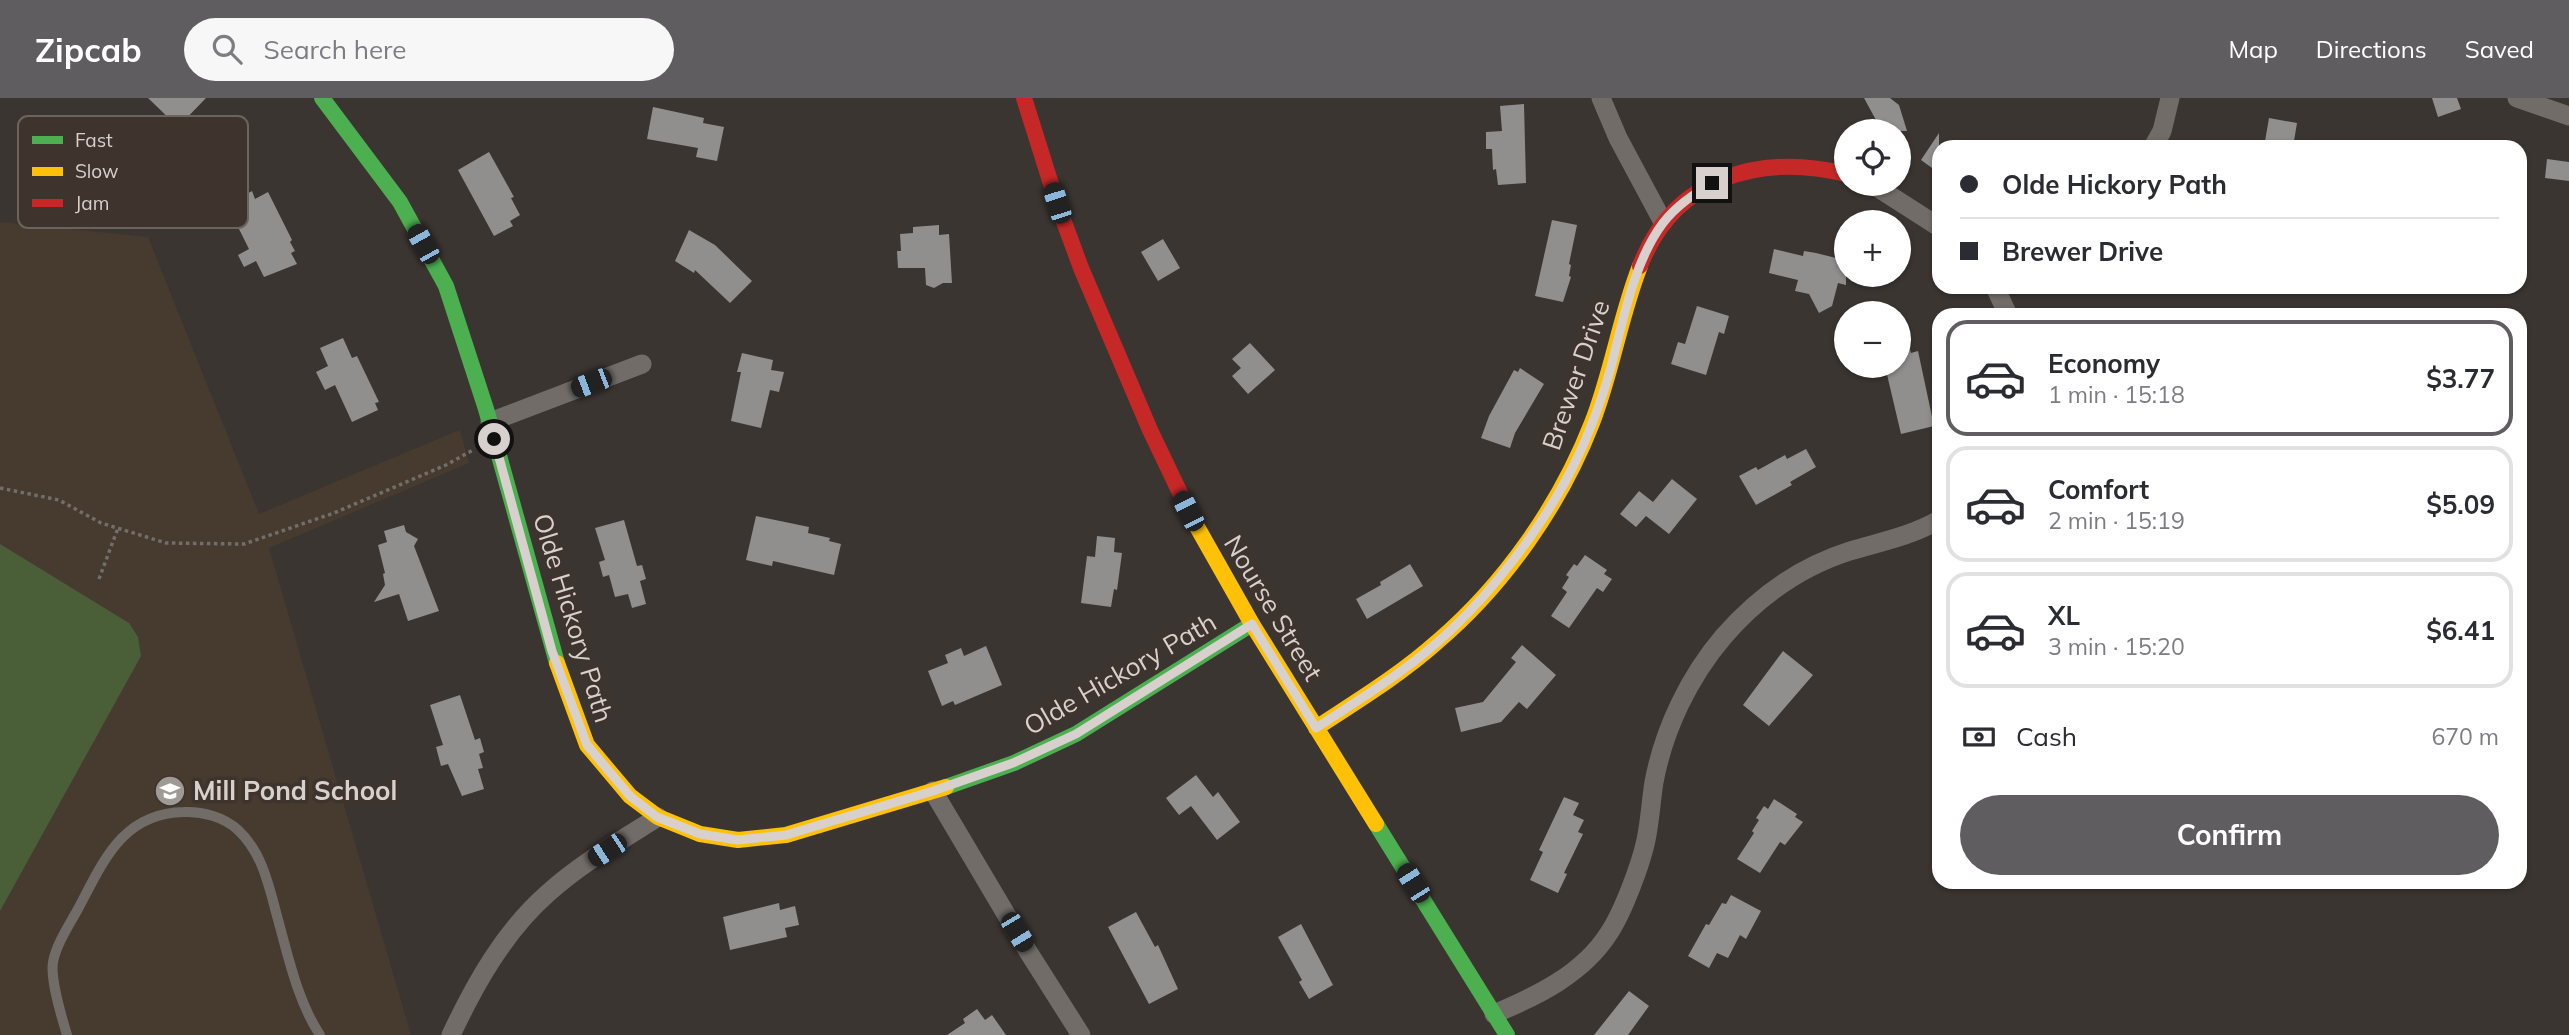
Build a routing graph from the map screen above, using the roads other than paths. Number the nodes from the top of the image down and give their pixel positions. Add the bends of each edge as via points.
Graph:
1 (321, 98) edge
2 (1024, 98) edge
3 (1601, 98) edge
4 (2170, 98) edge
5 (2517, 98) edge
6 (2569, 116) edge
7 (2157, 140) edge
8 (1834, 170) edge
9 (1891, 196) edge
10 (1663, 222) junction
11 (1932, 223) edge
12 (642, 364) dead end
13 (492, 430) junction
14 (1932, 523) edge
15 (1252, 624) junction
16 (1316, 728) junction
17 (933, 791) junction
18 (657, 817) junction
19 (1494, 1014) junction
20 (67, 1035) edge
21 (320, 1035) edge
22 (451, 1035) edge
23 (1081, 1035) edge
24 (1507, 1035) edge

1 - 13 street, Olde Hickory Path via 400,202 446,286
2 - 15 street, Nourse Street via 1067,232 1137,400 1188,511
3 - 10 street
4 - 7 street
5 - 6 street
8 - 10 street, Brewer Drive via 1798,165 1749,169 1703,188
9 - 11 street
10 - 16 street, Brewer Drive via 1644,258 1601,400 1549,507 1453,628 1403,669
12 - 13 street
13 - 18 street, Olde Hickory Path via 552,651 587,745 630,796
14 - 19 street via 1804,569 1757,602 1725,635 1692,680 1673,723 1654,781 1646,841 1610,933 1555,984
15 - 16 street, Nourse Street
15 - 17 street, Olde Hickory Path via 1076,734 1013,763
16 - 19 street, Nourse Street
17 - 18 street, Olde Hickory Path via 786,835 750,839 700,834
17 - 23 street
18 - 22 street via 546,894 503,943
19 - 24 street, Nourse Street
20 - 21 lane via 52,963 107,854 127,832 151,817 198,811 237,829 254,849 302,997

